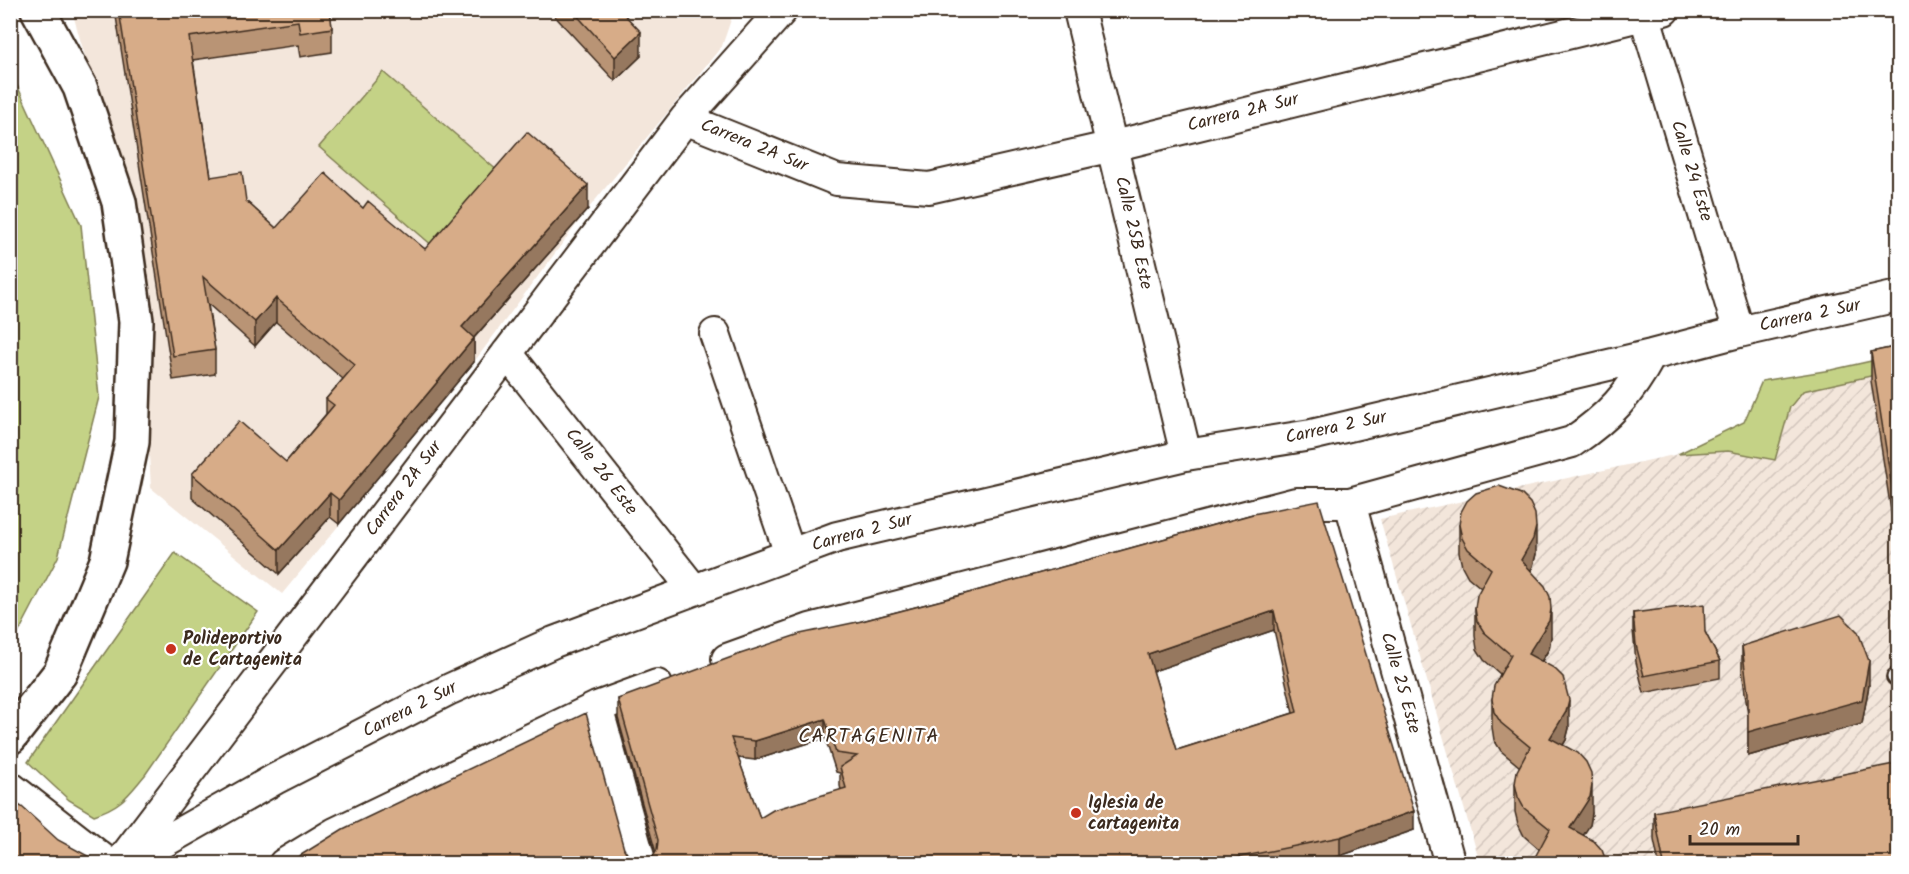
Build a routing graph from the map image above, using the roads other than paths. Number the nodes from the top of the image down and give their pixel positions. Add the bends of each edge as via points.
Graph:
1 (38, 10) edge
2 (782, 10) edge
3 (1079, 10) edge
4 (1651, 12) edge
5 (685, 118) junction
6 (1113, 146) junction
7 (1899, 296) edge
8 (1739, 332) junction
9 (715, 334) dead end
10 (507, 353) junction
11 (1651, 355) junction
12 (1186, 455) junction
13 (1350, 502) junction
14 (790, 554) junction
15 (694, 590) junction
16 (597, 707) junction
17 (10, 737) edge
18 (10, 787) edge
19 (1444, 862) edge
20 (109, 864) edge
21 (120, 864) edge
22 (125, 864) edge
23 (284, 864) edge
24 (641, 864) edge

1 - 17 main road via 80,87 119,202 136,321 133,431 107,561 60,673
2 - 5 street
3 - 6 street, Calle 25B Este
4 - 6 street, Carrera 2A Sur
4 - 8 street, Calle 24 Este
5 - 6 street, Carrera 2A Sur via 837,180 929,188
5 - 10 street, Carrera 2A Sur
6 - 12 street, Calle 25B Este
7 - 8 street, Carrera 2 Sur
8 - 11 street, Carrera 2 Sur
9 - 14 street
10 - 15 street, Calle 26 Este
10 - 21 street, Carrera 2A Sur
11 - 12 street, Carrera 2 Sur via 1311,435
11 - 13 street via 1617,406 1572,442
12 - 14 street, Carrera 2 Sur via 837,537
13 - 16 street via 1296,502 810,629
13 - 19 street, Calle 25 Este
14 - 15 street, Carrera 2 Sur
15 - 22 street, Carrera 2 Sur via 554,642 450,689 274,779
16 - 23 street via 335,833
16 - 24 street
18 - 20 street

